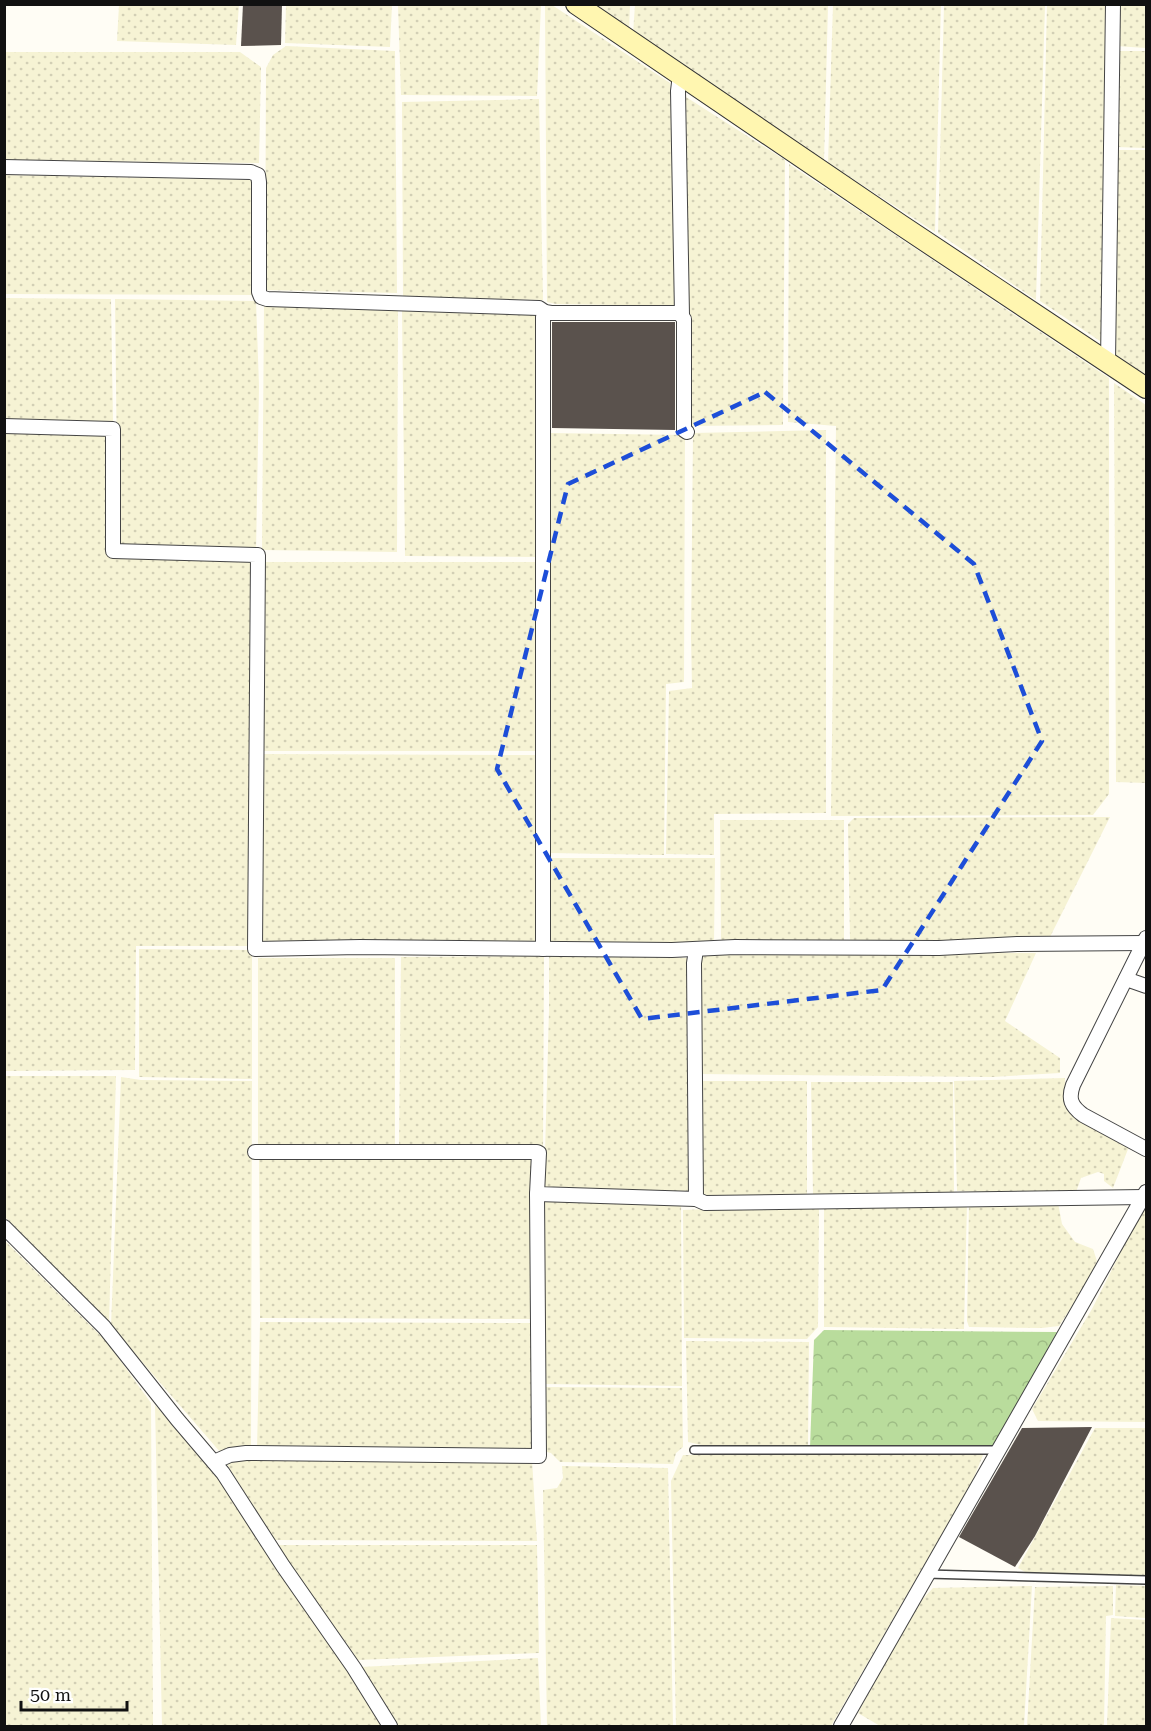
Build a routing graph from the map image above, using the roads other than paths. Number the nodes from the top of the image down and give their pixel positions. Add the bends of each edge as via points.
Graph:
1 (576, 4) edge
2 (1113, 4) edge
3 (680, 74) junction
4 (4, 167) edge
5 (545, 312) junction
6 (682, 315) junction
7 (1108, 362) junction
8 (1146, 388) edge
9 (4, 426) edge
10 (687, 432) dead end
11 (1145, 940) edge
12 (543, 949) junction
13 (696, 950) junction
14 (1126, 979) junction
15 (1146, 986) edge
16 (1146, 1149) edge
17 (255, 1152) dead end
18 (537, 1194) junction
19 (1145, 1194) edge
20 (696, 1199) junction
21 (4, 1227) edge
22 (694, 1450) dead end
23 (998, 1450) junction
24 (214, 1462) junction
25 (927, 1574) junction
26 (1146, 1580) edge
27 (390, 1726) edge
28 (841, 1726) edge

1 - 3 street
2 - 7 street
3 - 6 street
3 - 7 street
4 - 5 street via 258,175 259,292 267,299 539,308
5 - 6 street
5 - 12 street
6 - 10 street
7 - 8 street
9 - 12 street via 113,429 113,551 258,555 255,949
11 - 13 street via 939,948
11 - 14 street
12 - 13 street
13 - 20 street
14 - 15 street
14 - 16 street via 1073,1085 1070,1099 1083,1115
17 - 18 street via 537,1152
18 - 20 street
18 - 24 street via 538,1456 246,1453
19 - 20 street via 705,1203
19 - 23 street
21 - 24 street via 104,1327
22 - 23 lane
23 - 25 street
24 - 27 street
25 - 26 lane
25 - 28 street

